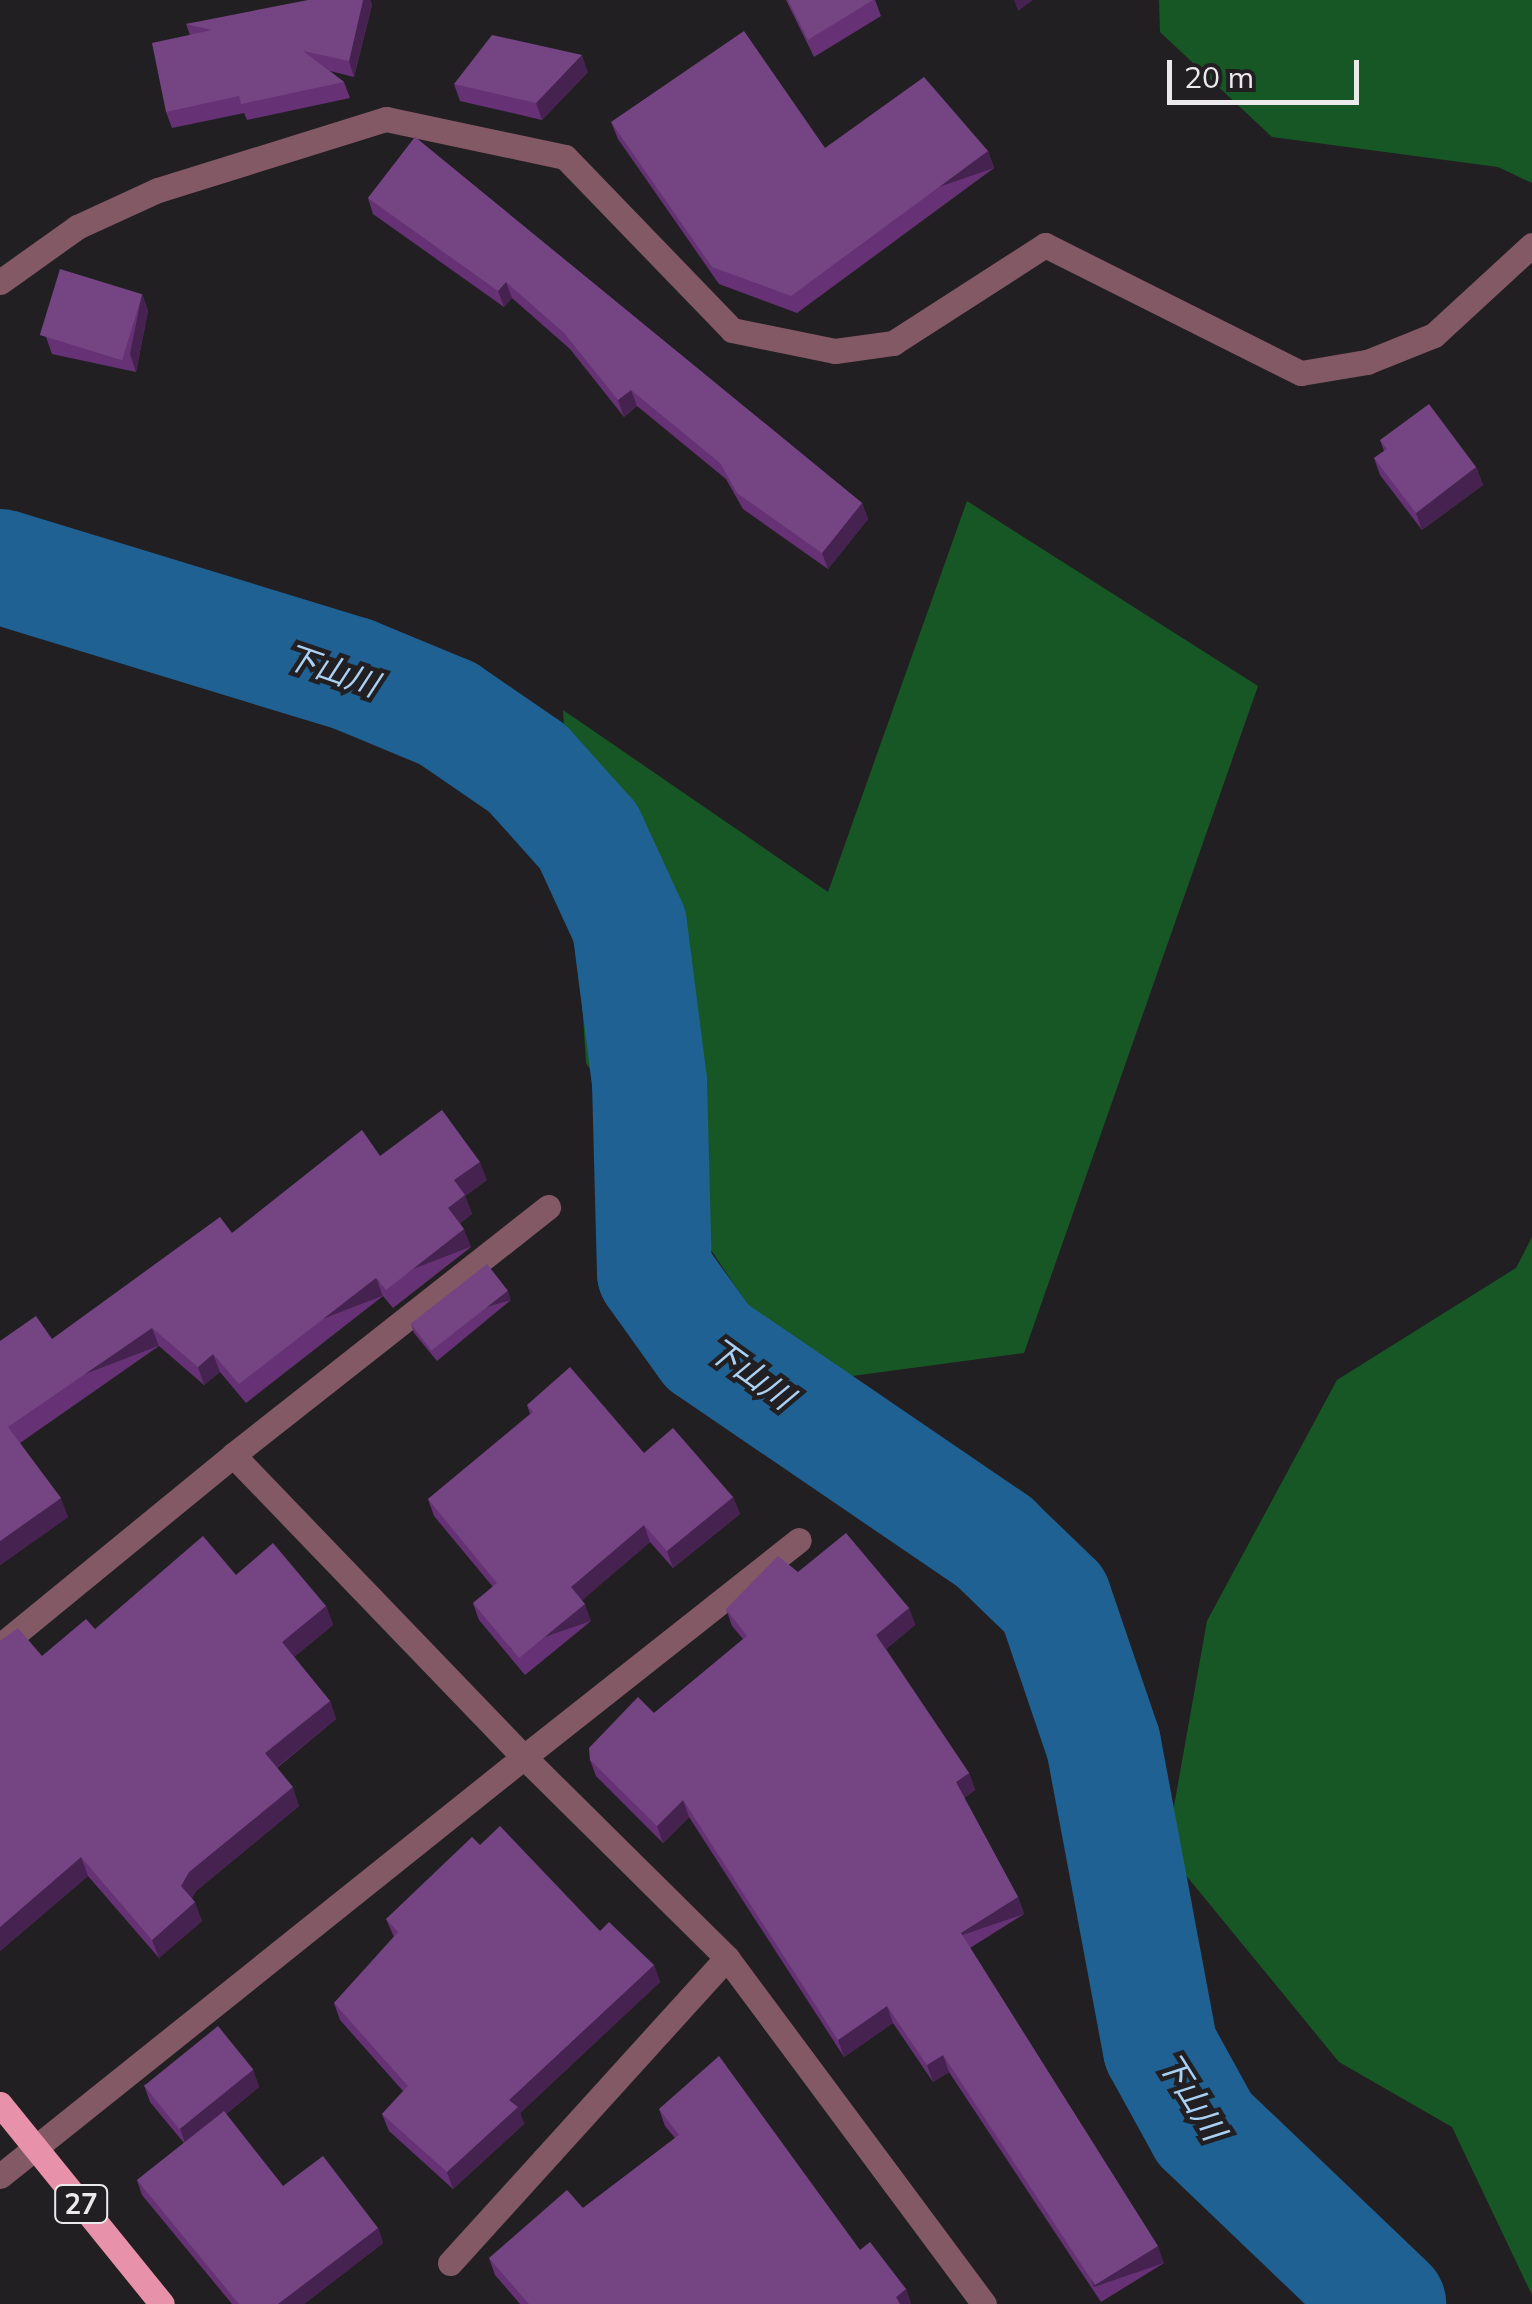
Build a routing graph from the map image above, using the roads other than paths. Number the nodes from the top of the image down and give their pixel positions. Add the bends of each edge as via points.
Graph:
1 (1532, 245) edge
2 (0, 282) edge
3 (548, 1207) dead end
4 (233, 1456) junction
5 (799, 1540) dead end
6 (0, 1646) edge
7 (524, 1757) junction
8 (727, 1958) junction
9 (0, 2104) edge
10 (40, 2152) junction
11 (0, 2176) edge
12 (450, 2263) dead end
13 (162, 2304) edge
14 (984, 2304) edge

1 - 2 street via 1434,335 1368,362 1301,373 1044,244 893,344 834,351 732,330 565,157 386,118 158,190 77,227
3 - 4 street
4 - 6 street
4 - 7 street
5 - 7 street
7 - 8 street
7 - 10 street
8 - 12 street
8 - 14 street
9 - 10 main road, 27
10 - 11 street
10 - 13 main road, 27

